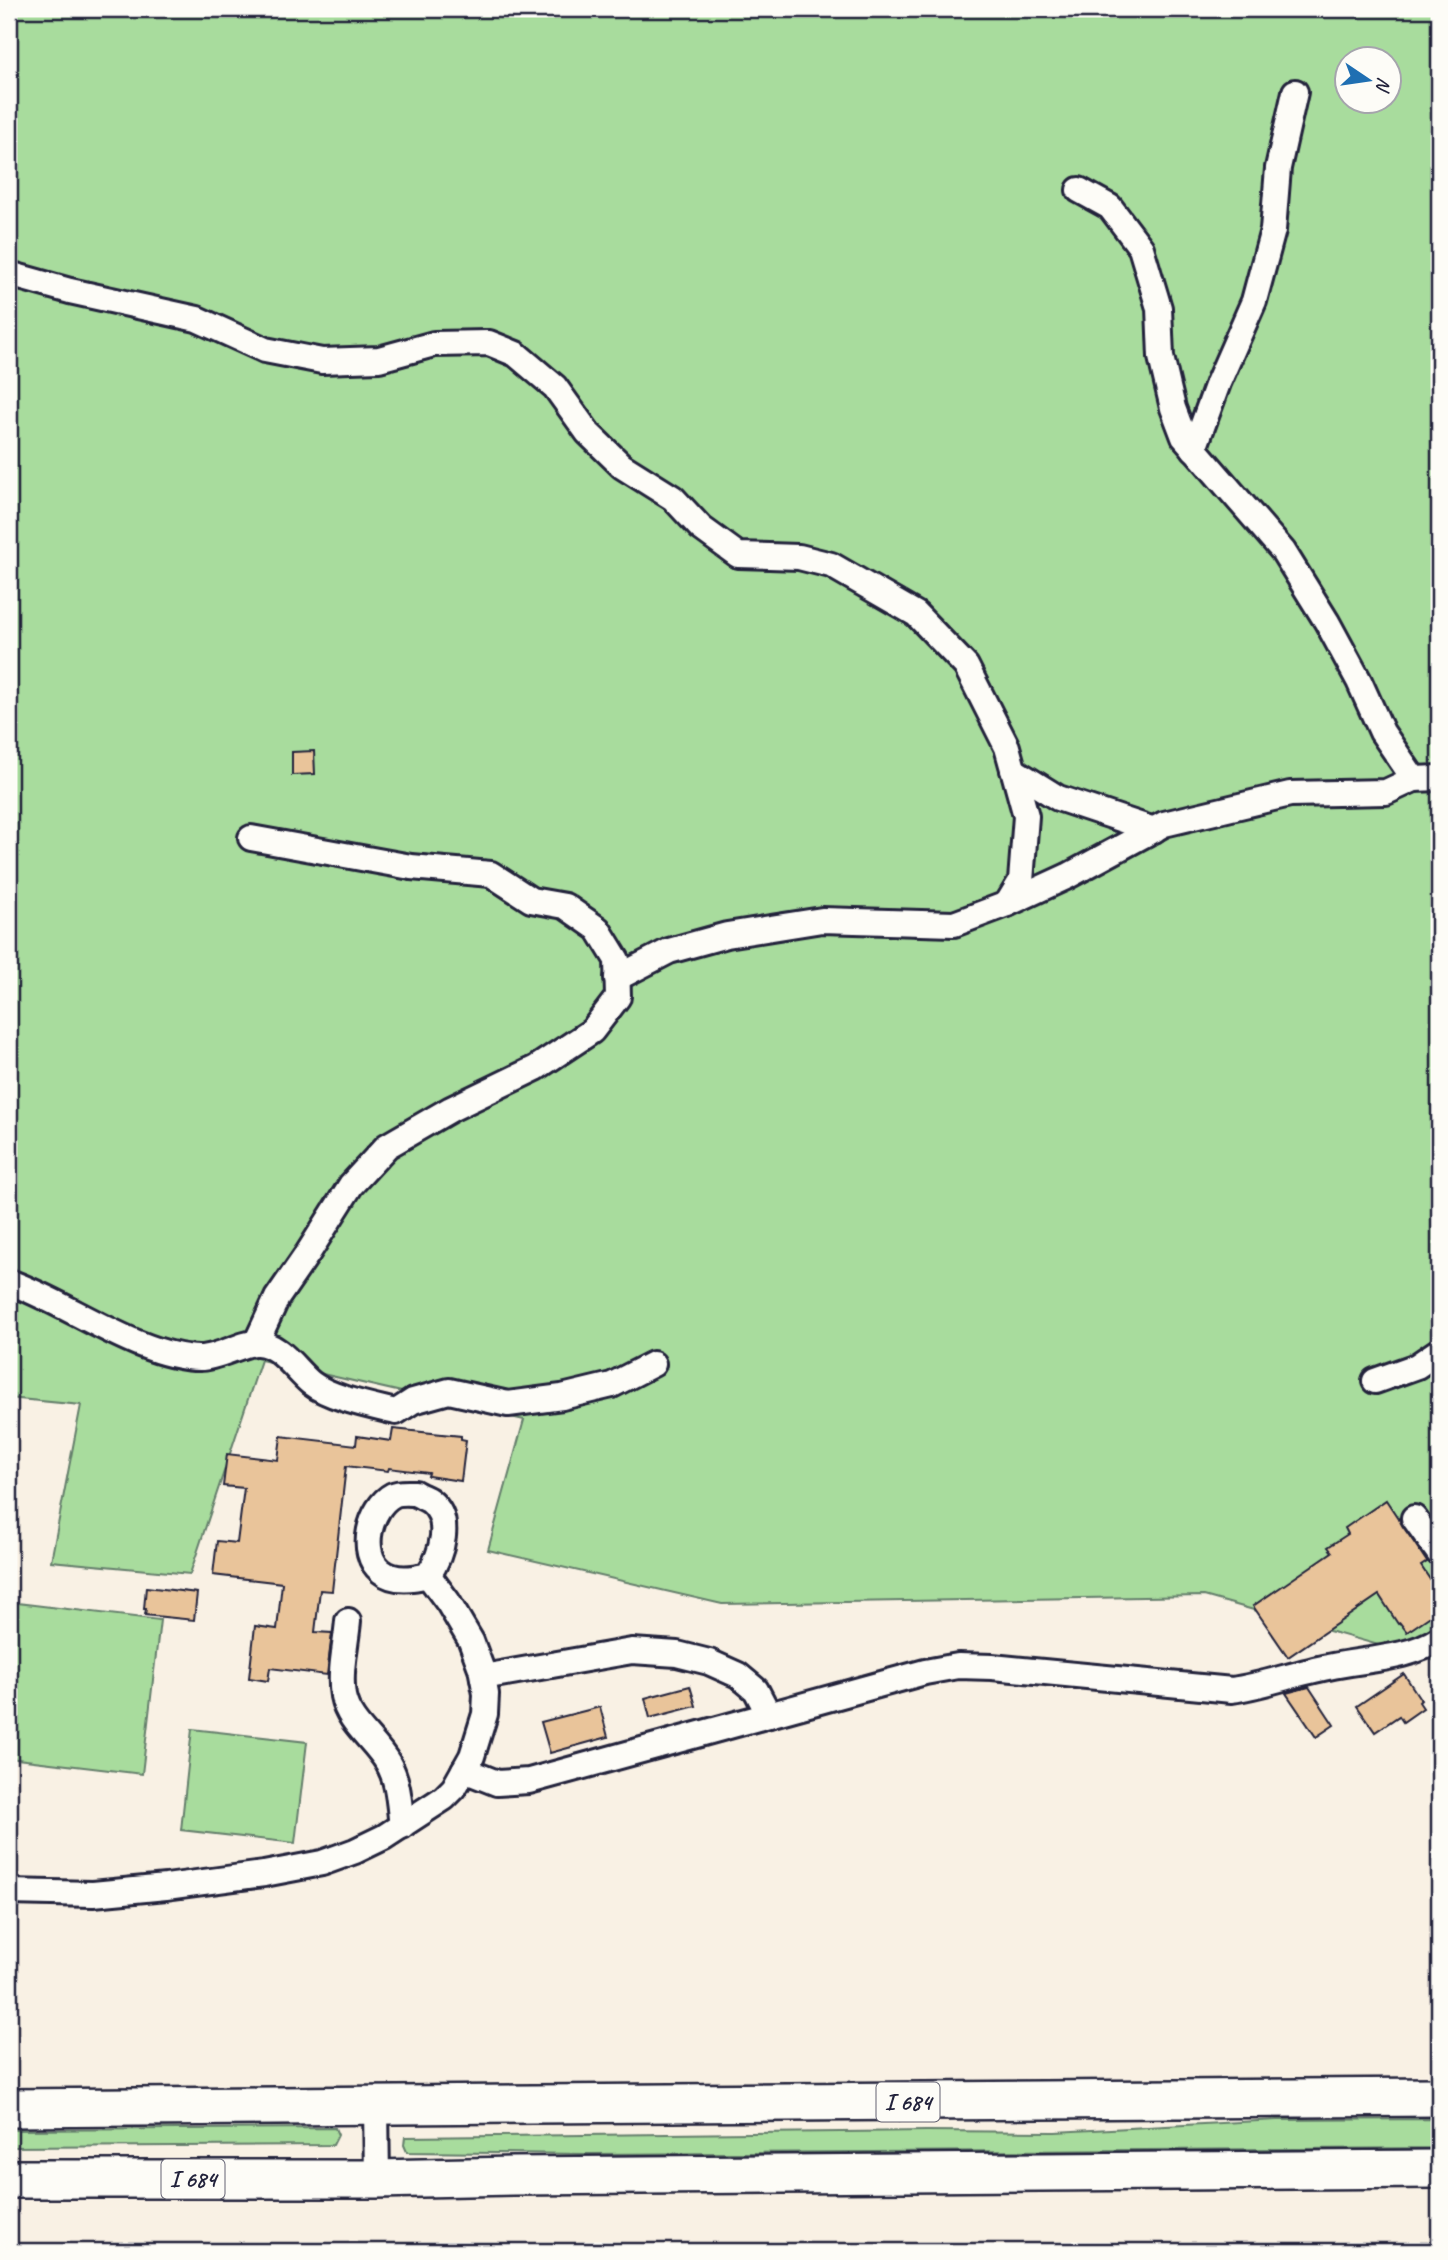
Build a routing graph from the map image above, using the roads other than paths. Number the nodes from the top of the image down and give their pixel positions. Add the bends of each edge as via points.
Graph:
1 (1295, 92) dead end
2 (1079, 190) dead end
3 (9, 274) edge
4 (1194, 449) junction
5 (1013, 770) junction
6 (1439, 778) edge
7 (1414, 779) junction
8 (1154, 830) junction
9 (251, 838) dead end
10 (1007, 904) junction
11 (617, 978) junction
12 (9, 1282) edge
13 (256, 1343) junction
14 (1439, 1351) edge
15 (653, 1364) dead end
16 (1376, 1381) dead end
17 (1414, 1518) dead end
18 (1439, 1553) edge
19 (428, 1575) dead end
20 (348, 1621) dead end
21 (1439, 1639) edge
22 (483, 1677) junction
23 (769, 1715) junction
24 (464, 1770) junction
25 (402, 1826) junction
26 (9, 1892) edge
27 (1439, 2097) edge
28 (376, 2106) junction
29 (9, 2108) edge
30 (1439, 2169) edge
31 (9, 2179) edge
32 (377, 2179) junction

1 - 4 lane via 1278,168 1273,230 1254,301
2 - 4 lane via 1110,207 1141,247 1159,308 1161,357 1173,408
3 - 5 lane via 198,319 265,349 322,361 379,359 434,344 489,343 516,354 555,387 587,433 622,466 673,498 738,555 799,557 831,565 916,614 966,666 1007,747
4 - 7 lane via 1283,551 1359,681 1382,732
5 - 8 lane via 1058,798
5 - 10 lane via 1026,816 1021,881
6 - 7 lane
7 - 8 lane via 1386,792 1290,794
8 - 10 lane
9 - 11 lane via 411,867 491,874 531,900 565,905 598,929 617,960
10 - 11 lane via 954,924 822,920 727,935 669,951
11 - 13 lane via 618,997 592,1031 536,1068 387,1146 351,1185 277,1298
12 - 13 lane via 167,1353 201,1358
13 - 15 lane via 280,1352 312,1384 354,1402 396,1412 413,1401 449,1391 508,1404 562,1397 612,1385
14 - 16 lane via 1417,1366
17 - 18 lane
19 - 22 lane via 471,1641
20 - 25 lane via 343,1698 397,1782
21 - 23 lane via 1423,1649 1232,1690 958,1666
22 - 23 lane via 632,1651 677,1654 738,1675 756,1690
22 - 24 lane via 485,1714
23 - 24 lane via 529,1780 497,1783
24 - 25 lane via 444,1798
25 - 26 lane via 323,1863 264,1874 93,1894
27 - 28 highway, I 684
28 - 29 highway, I 684
28 - 32 lane
30 - 32 highway, I 684
31 - 32 highway, I 684

